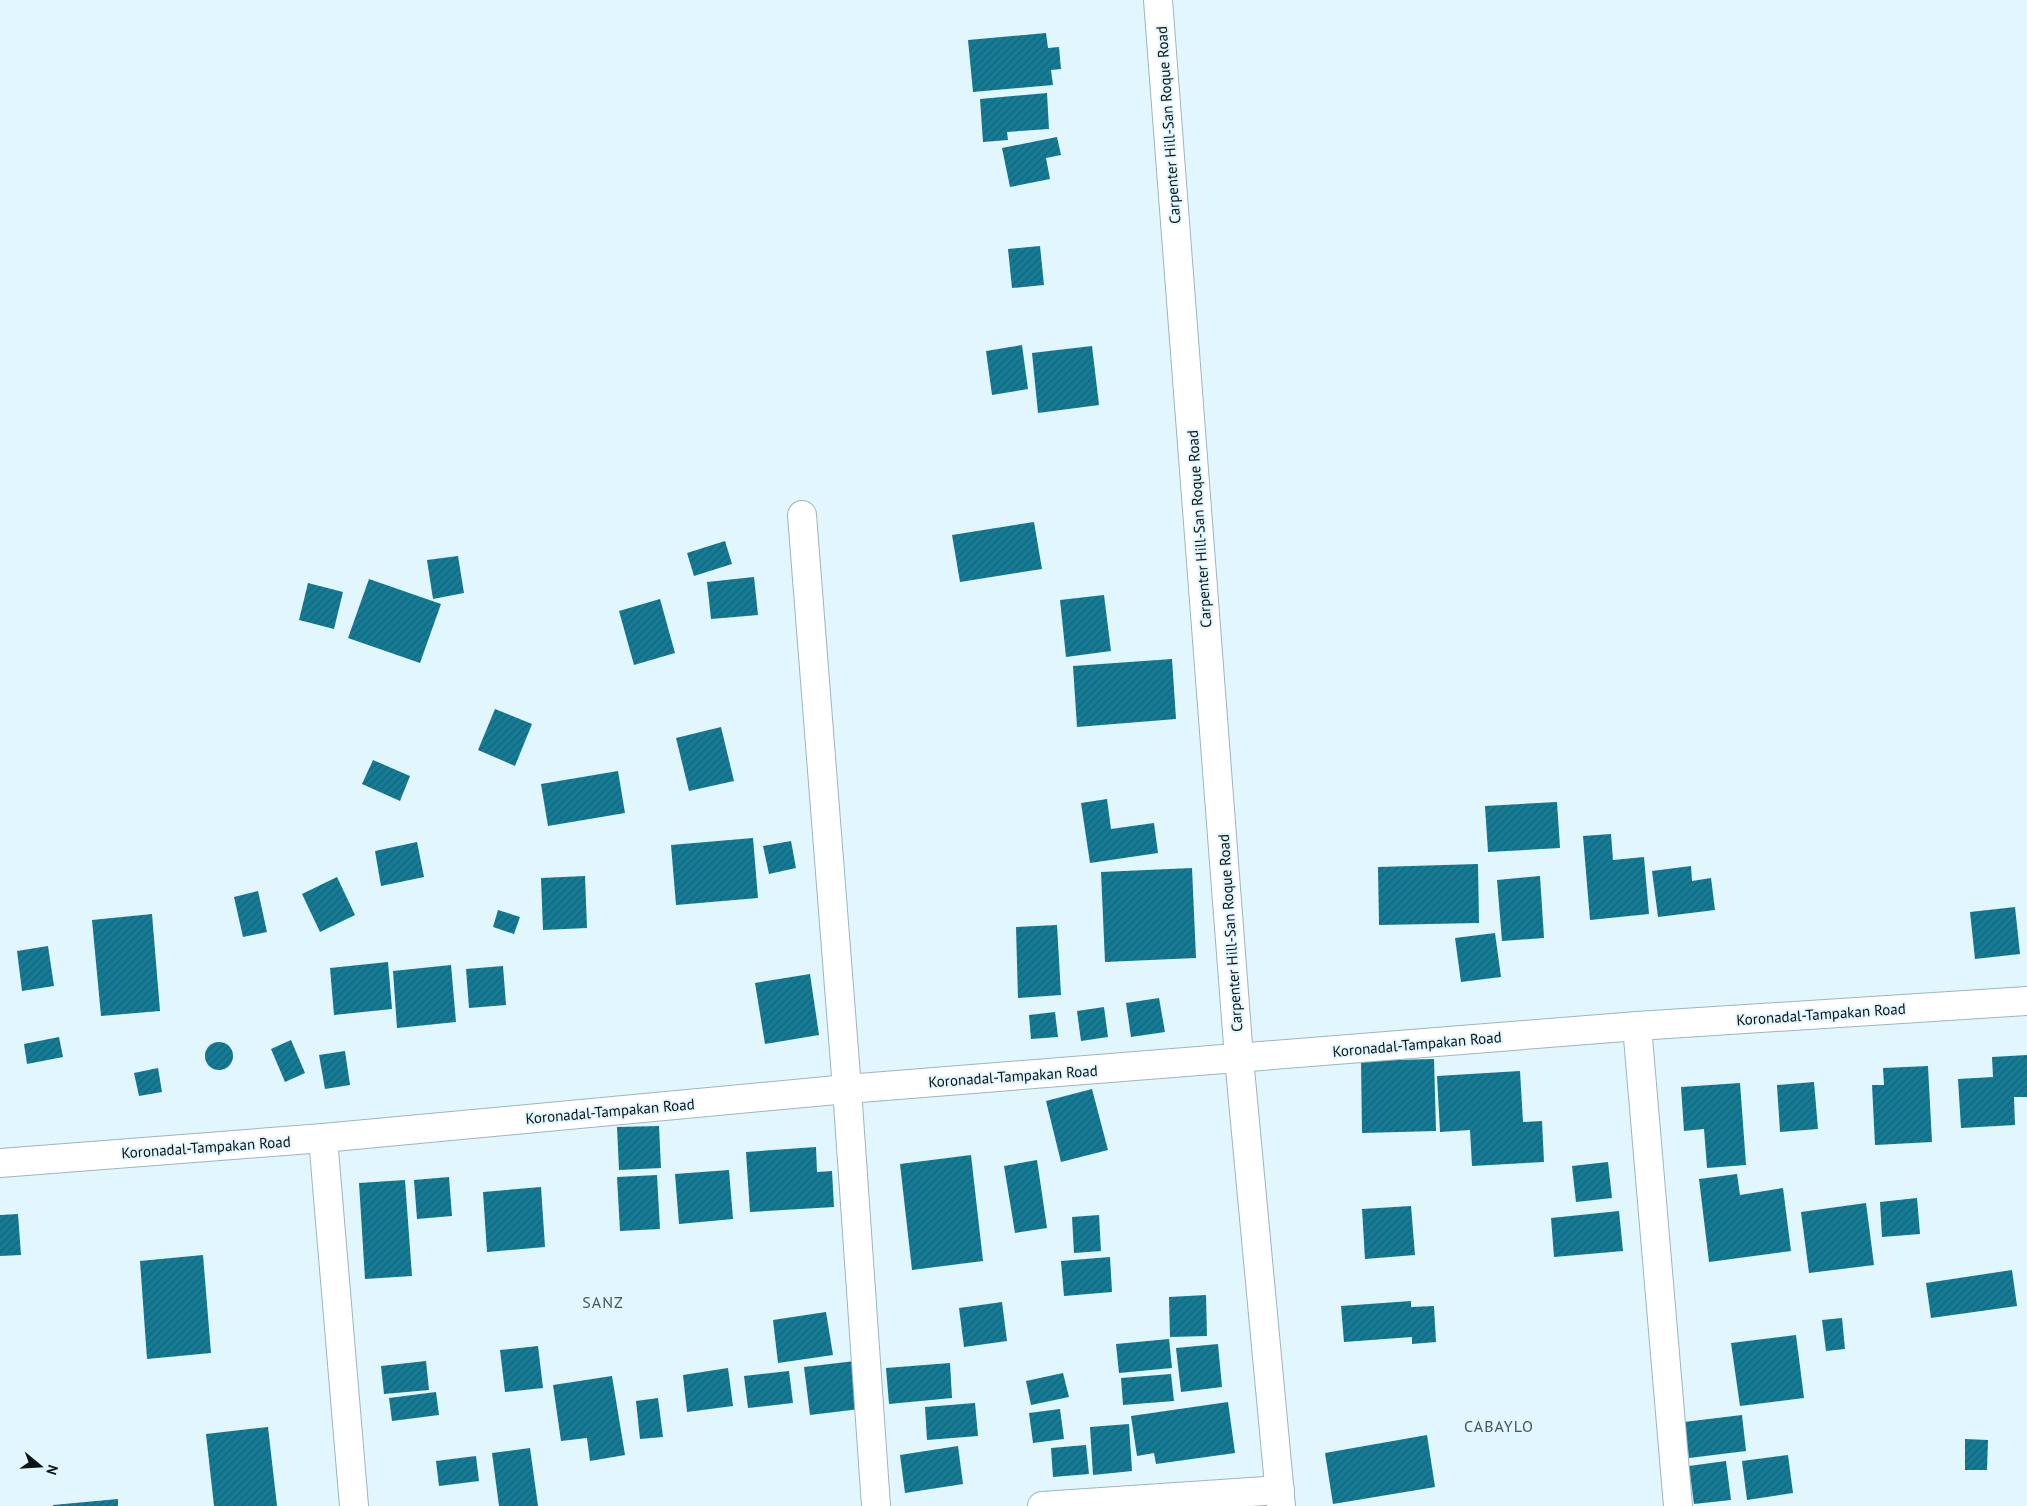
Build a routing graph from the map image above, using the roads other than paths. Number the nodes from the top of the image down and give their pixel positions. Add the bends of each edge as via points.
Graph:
1 (1158, 0) edge
2 (802, 515) dead end
3 (2027, 1001) edge
4 (1636, 1026) junction
5 (1239, 1058) junction
6 (847, 1089) junction
7 (324, 1138) junction
8 (0, 1163) edge
9 (1280, 1498) edge
10 (354, 1506) edge
11 (876, 1506) edge
12 (1042, 1506) edge
13 (1678, 1506) edge

1 - 5 street, Carpenter Hill-San Roque Road
2 - 6 street
3 - 4 street, Koronadal-Tampakan Road
4 - 5 street, Koronadal-Tampakan Road
4 - 13 street
5 - 6 street, Koronadal-Tampakan Road
5 - 9 street, Carpenter Hill-San Roque Road
6 - 7 street, Koronadal-Tampakan Road
6 - 11 street
7 - 8 street, Koronadal-Tampakan Road
7 - 10 street
9 - 12 street

